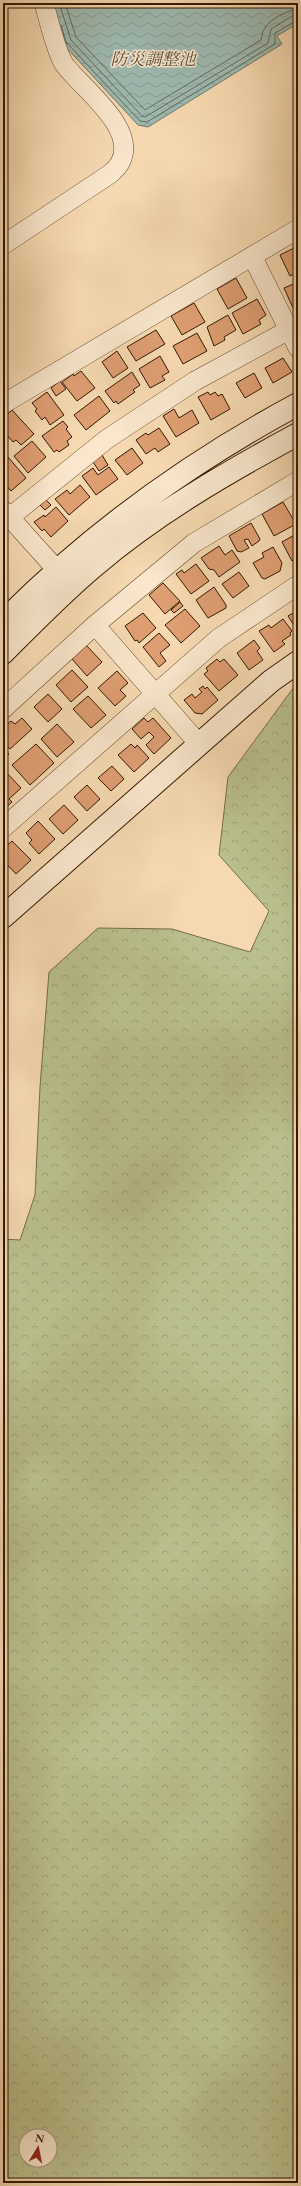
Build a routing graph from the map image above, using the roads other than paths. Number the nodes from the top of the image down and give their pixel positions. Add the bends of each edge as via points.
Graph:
1 (44, 3) edge
2 (298, 229) edge
3 (3, 245) edge
4 (252, 256) junction
5 (293, 328) edge
6 (298, 348) edge
7 (3, 404) edge
8 (298, 404) edge
9 (298, 434) edge
10 (296, 486) edge
11 (6, 514) edge
12 (57, 570) junction
13 (298, 585) edge
14 (3, 622) edge
15 (95, 624) junction
16 (3, 653) edge
17 (298, 662) edge
18 (156, 694) junction
19 (3, 709) edge
20 (199, 744) junction
21 (3, 828) edge
22 (3, 917) edge

1 - 3 street via 64,64 104,106 120,133 124,148 120,163 110,174
2 - 4 street
4 - 5 street
4 - 7 street
5 - 6 street
5 - 11 street via 195,381 106,439
8 - 12 street via 212,453 108,528
9 - 16 street via 170,509 93,567
10 - 15 street via 194,543
11 - 12 street
12 - 14 street
13 - 18 street via 219,638
15 - 18 street
15 - 19 street
17 - 20 street via 270,681
18 - 20 street
18 - 21 street
20 - 22 street

